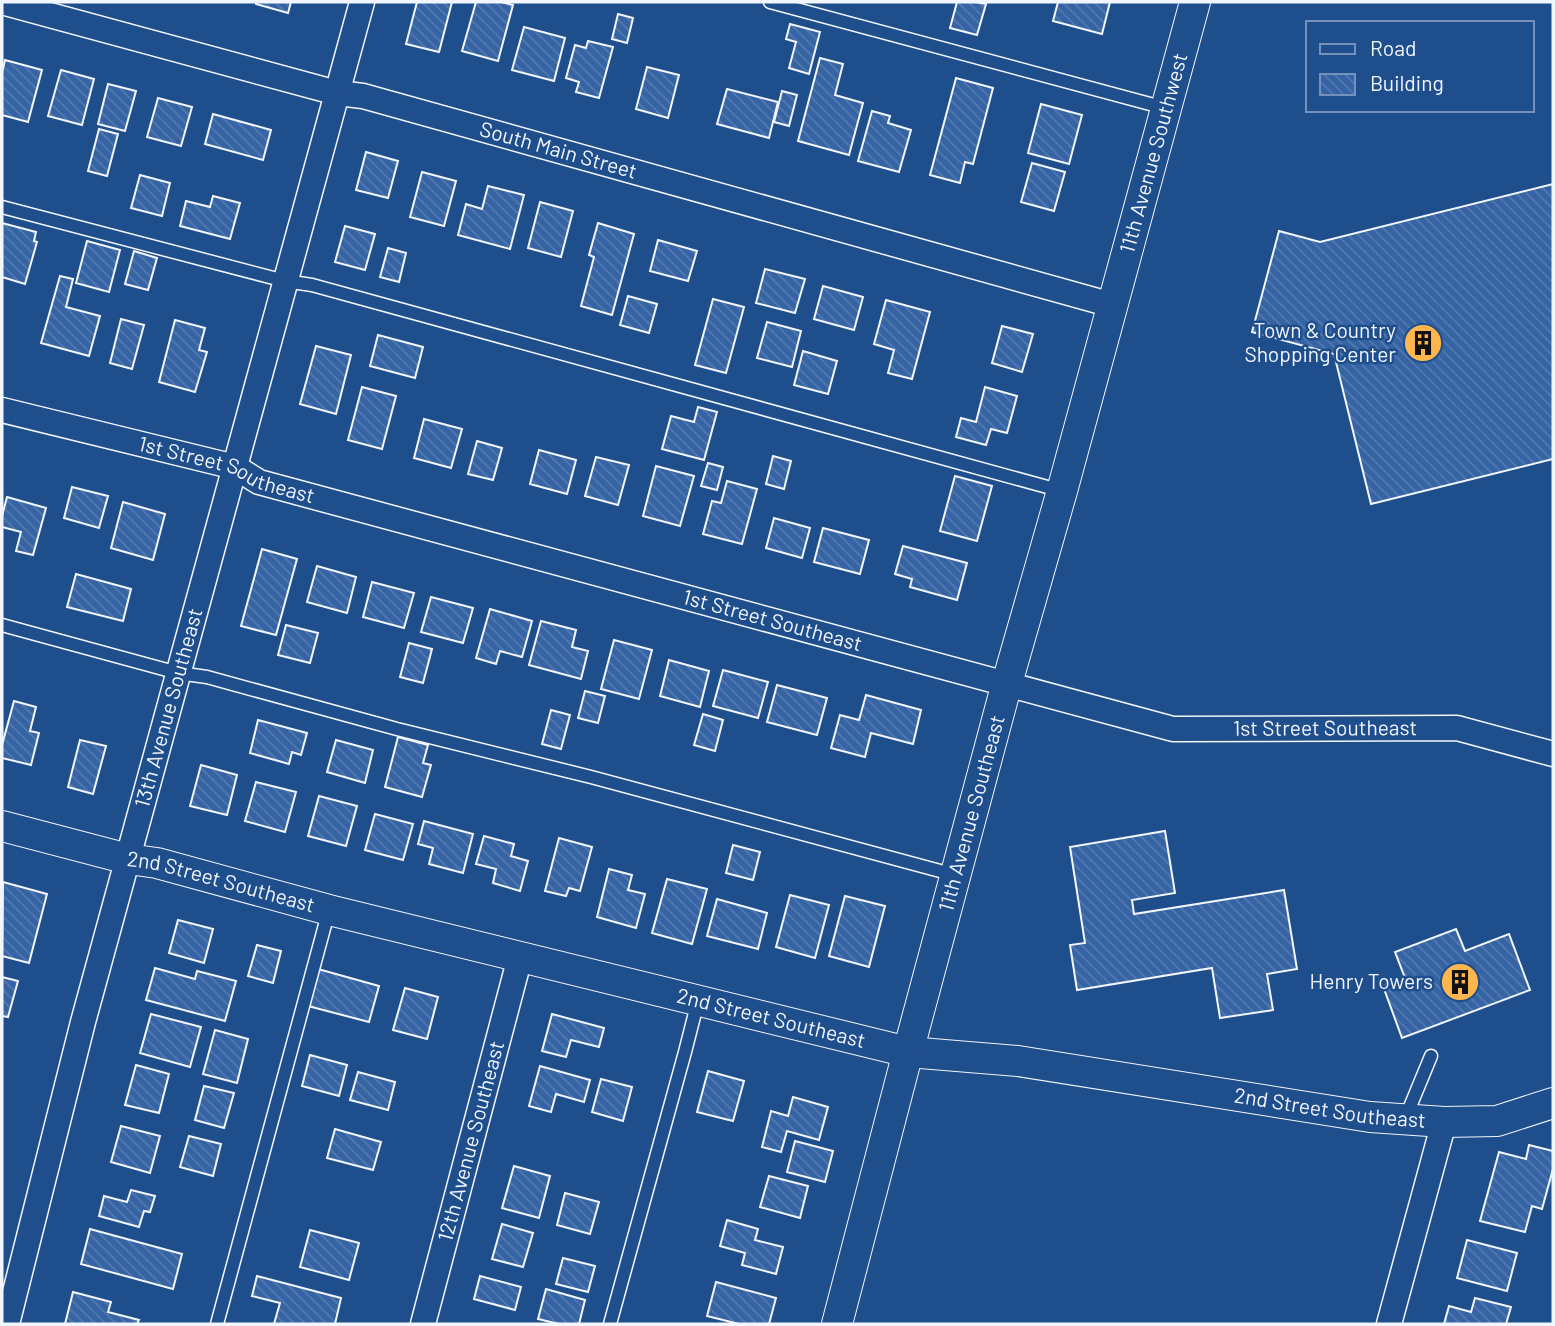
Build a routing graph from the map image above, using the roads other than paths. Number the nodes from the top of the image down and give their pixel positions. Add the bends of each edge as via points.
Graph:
1 (2, 2) edge
2 (362, 2) edge
3 (770, 2) edge
4 (1195, 2) edge
5 (337, 93) junction
6 (1166, 108) junction
7 (2, 207) edge
8 (285, 281) junction
9 (1112, 305) junction
10 (2, 410) edge
11 (235, 467) junction
12 (1062, 491) junction
13 (2, 625) edge
14 (178, 673) junction
15 (1007, 683) junction
16 (1553, 754) edge
17 (2, 826) edge
18 (128, 859) junction
19 (955, 875) junction
20 (329, 910) junction
21 (520, 957) junction
22 (698, 1001) junction
23 (908, 1052) junction
24 (1431, 1056) dead end
25 (1553, 1103) edge
26 (1405, 1119) junction
27 (1444, 1122) junction
28 (6, 1324) edge
29 (217, 1324) edge
30 (423, 1324) edge
31 (610, 1324) edge
32 (837, 1324) edge
33 (1389, 1324) edge

1 - 5 street, South Main Street
2 - 5 street, 13th Avenue Southeast
3 - 6 lane
4 - 6 street, 11th Avenue Southwest
5 - 8 street, 13th Avenue Southeast
5 - 9 street, South Main Street via 376,100
6 - 9 street, 11th Avenue Southwest
7 - 8 lane
8 - 11 street, 13th Avenue Southeast
8 - 12 lane
9 - 12 street, 11th Avenue Southeast
10 - 11 street, 1st Street Southeast
11 - 14 street, 13th Avenue Southeast
11 - 15 street, 1st Street Southeast via 259,482
12 - 15 street, 11th Avenue Southeast
13 - 14 lane
14 - 18 street, 13th Avenue Southeast
14 - 19 lane via 591,776
15 - 16 street, 1st Street Southeast via 1173,729 1457,728
15 - 19 street, 11th Avenue Southeast
17 - 18 street, 2nd Street Southeast
18 - 20 street, 2nd Street Southeast
18 - 28 street, 13th Avenue Southeast
19 - 23 street, 11th Avenue Southeast
20 - 21 street, 2nd Street Southeast
20 - 29 lane
21 - 22 street, 2nd Street Southeast
21 - 30 street, 12th Avenue Southeast
22 - 23 street, 2nd Street Southeast
22 - 31 lane
23 - 26 street, 2nd Street Southeast via 1018,1061
23 - 32 street, 11th Avenue Southeast
24 - 26 lane
25 - 27 street, 2nd Street Southeast via 1497,1121
26 - 27 street, 2nd Street Southeast
27 - 33 street

